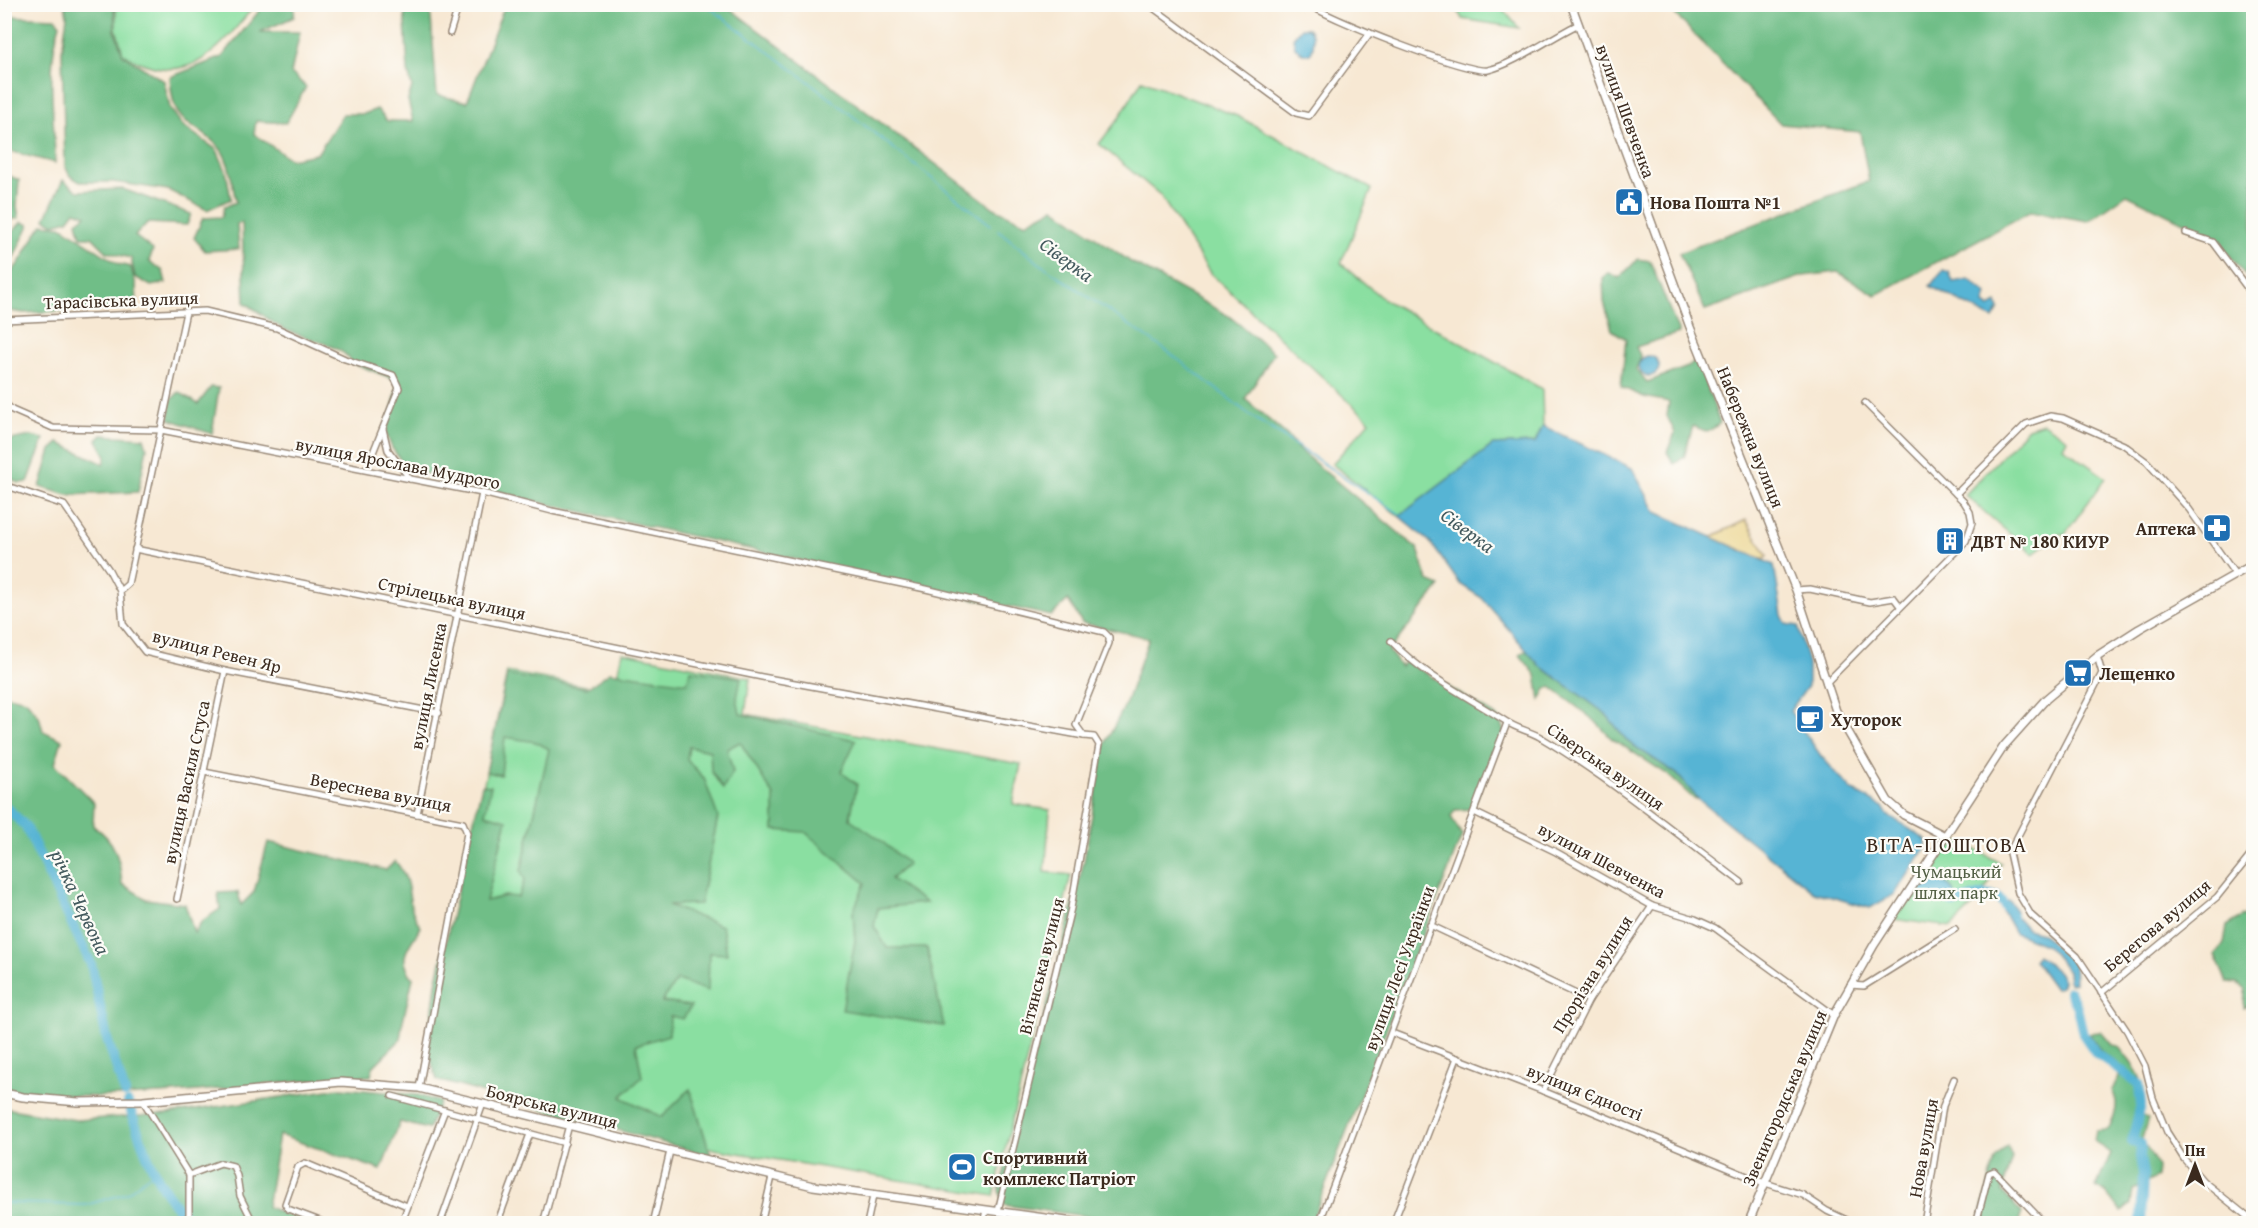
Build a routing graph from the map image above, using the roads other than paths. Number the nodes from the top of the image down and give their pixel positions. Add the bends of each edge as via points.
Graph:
1 (459, 4) edge
2 (1148, 4) edge
3 (1308, 4) edge
4 (1572, 4) edge
5 (1579, 24) junction
6 (450, 33) dead end
7 (1370, 33) junction
8 (2186, 233) dead end
9 (1678, 295) joint
10 (2253, 297) edge
11 (186, 312) junction
12 (4, 320) edge
13 (4, 402) edge
14 (1865, 403) dead end
15 (382, 427) junction
16 (161, 430) junction
17 (372, 455) dead end
18 (410, 479) junction
19 (4, 485) edge
20 (482, 493) junction
21 (1956, 494) junction
22 (135, 549) junction
23 (2253, 564) edge
24 (2235, 574) junction
25 (1796, 590) junction
26 (120, 591) junction
27 (1900, 606) junction
28 (458, 614) junction
29 (1391, 641) dead end
30 (2097, 657) junction
31 (225, 671) junction
32 (1826, 683) junction
33 (439, 713) junction
34 (1507, 723) junction
35 (1084, 736) junction
36 (204, 771) junction
37 (1474, 812) junction
38 (417, 814) junction
39 (1945, 836) junction
40 (2253, 851) edge
41 (1741, 882) dead end
42 (177, 899) dead end
43 (1652, 906) junction
44 (1430, 925) junction
45 (1955, 929) dead end
46 (1850, 986) junction
47 (2101, 993) junction
48 (1589, 1000) junction
49 (1834, 1016) junction
50 (1392, 1033) junction
51 (1457, 1058) junction
52 (1954, 1079) dead end
53 (419, 1088) junction
54 (1543, 1091) junction
55 (4, 1093) edge
56 (392, 1096) dead end
57 (143, 1101) junction
58 (483, 1104) junction
59 (445, 1110) junction
60 (477, 1119) junction
61 (569, 1125) junction
62 (530, 1134) junction
63 (565, 1143) junction
64 (670, 1151) junction
65 (189, 1175) junction
66 (772, 1177) junction
67 (1764, 1182) junction
68 (873, 1196) junction
69 (407, 1206) junction
70 (986, 1210) junction
71 (998, 1212) junction
72 (2253, 1222) edge
73 (182, 1224) edge
74 (254, 1224) edge
75 (328, 1224) edge
76 (401, 1224) edge
77 (440, 1224) edge
78 (497, 1224) edge
79 (543, 1224) edge
80 (653, 1224) edge
81 (761, 1224) edge
82 (867, 1224) edge
83 (983, 1224) edge
84 (1088, 1224) edge
85 (1319, 1224) edge
86 (1394, 1224) edge
87 (1748, 1224) edge
88 (1855, 1224) edge
89 (1924, 1224) edge
90 (1976, 1224) edge
91 (2045, 1224) edge

1 - 6 street
2 - 7 street via 1296,114 1309,116
3 - 7 street
4 - 5 street, вулиця Шевченка
5 - 7 street via 1500,66 1478,70
5 - 9 street, вулиця Шевченка
8 - 10 street via 2213,242
9 - 25 street, Набережна вулиця
11 - 12 street, Тарасівська вулиця
11 - 15 street, Тарасівська вулиця via 205,311 277,328 345,359 393,375 399,388
11 - 16 street
13 - 16 street, вулиця Ярослава Мудрого via 12,410 53,428
14 - 21 street
15 - 17 street, Тарасівська вулиця
15 - 18 street via 388,450
16 - 18 street, вулиця Ярослава Мудрого
16 - 22 street
18 - 20 street, вулиця Ярослава Мудрого
19 - 26 street, вулиця Ревен Яр via 64,505
20 - 28 street, вулиця Лисенка
20 - 35 street, вулиця Ярослава Мудрого via 1104,632 1109,643 1076,725
21 - 24 street via 2026,424 2050,416 2063,418 2124,445 2147,462 2189,509
21 - 27 street via 1970,512 1968,536
22 - 26 street via 128,584
22 - 28 street, Стрілецька вулиця
23 - 24 street, Звенигородська вулиця
24 - 30 street, Звенигородська вулиця
25 - 27 street via 1810,589 1870,602 1894,598
25 - 32 street, Набережна вулиця
26 - 31 street, вулиця Ревен Яр via 123,624 145,652
27 - 32 street
28 - 33 street, вулиця Лисенка
28 - 35 street, Стрілецька вулиця via 762,677
29 - 34 street, Сіверська вулиця via 1447,685
30 - 39 street, Звенигородська вулиця via 2021,725
30 - 47 street via 2102,673 2009,853 2023,904 2072,951
31 - 33 street, вулиця Ревен Яр
31 - 36 street, вулиця Василя Стуса
32 - 39 street, Набережна вулиця via 1836,711 1880,791 1904,815
33 - 38 street, вулиця Лисенка
34 - 37 street, вулиця Лесі Українки
34 - 41 street, Сіверська вулиця via 1539,736
35 - 71 street, Вітянська вулиця via 1094,737 1099,745 1071,908
36 - 38 street, Вереснева вулиця
36 - 42 street, вулиця Василя Стуса
37 - 43 street, вулиця Шевченка
37 - 44 street, вулиця Лесі Українки
38 - 53 street, Вереснева вулиця via 463,823 467,833
39 - 46 street, Звенигородська вулиця
40 - 47 street, Берегова вулиця via 2217,897
43 - 48 street, Прорізна вулиця
43 - 49 street, вулиця Шевченка via 1715,928
44 - 48 street
44 - 50 street, вулиця Лесі Українки
45 - 46 street via 1863,986
46 - 49 street, Звенигородська вулиця
47 - 72 street via 2145,1066 2167,1132 2184,1159 2203,1181
48 - 54 street, Прорізна вулиця
49 - 67 street, Звенигородська вулиця
50 - 51 street, вулиця Єдності
50 - 85 street, вулиця Лесі Українки
51 - 54 street, вулиця Єдності
51 - 86 street
52 - 89 street, Нова вулиця via 1943,1106
53 - 57 street, Боярська вулиця via 341,1082
53 - 58 street, Боярська вулиця
54 - 67 street, вулиця Єдності
55 - 57 street, Боярська вулиця via 78,1102
56 - 59 street
57 - 65 street
58 - 60 street
58 - 61 street, Боярська вулиця
59 - 60 street
59 - 69 street
60 - 62 street
60 - 77 street
61 - 63 street
61 - 64 street, Боярська вулиця
62 - 63 street
62 - 78 street
63 - 79 street
64 - 66 street, Боярська вулиця
64 - 80 street
65 - 73 street via 189,1215
65 - 74 street via 221,1163 233,1166 240,1197
66 - 68 street, Боярська вулиця
66 - 81 street
67 - 87 street, Звенигородська вулиця
67 - 88 street via 1803,1195
68 - 70 street, Боярська вулиця
68 - 82 street
69 - 75 street via 305,1163 298,1167 285,1204 288,1209
69 - 76 street
70 - 71 street, Боярська вулиця
70 - 83 street
71 - 84 street, Боярська вулиця
90 - 91 street via 1989,1173 1994,1171

